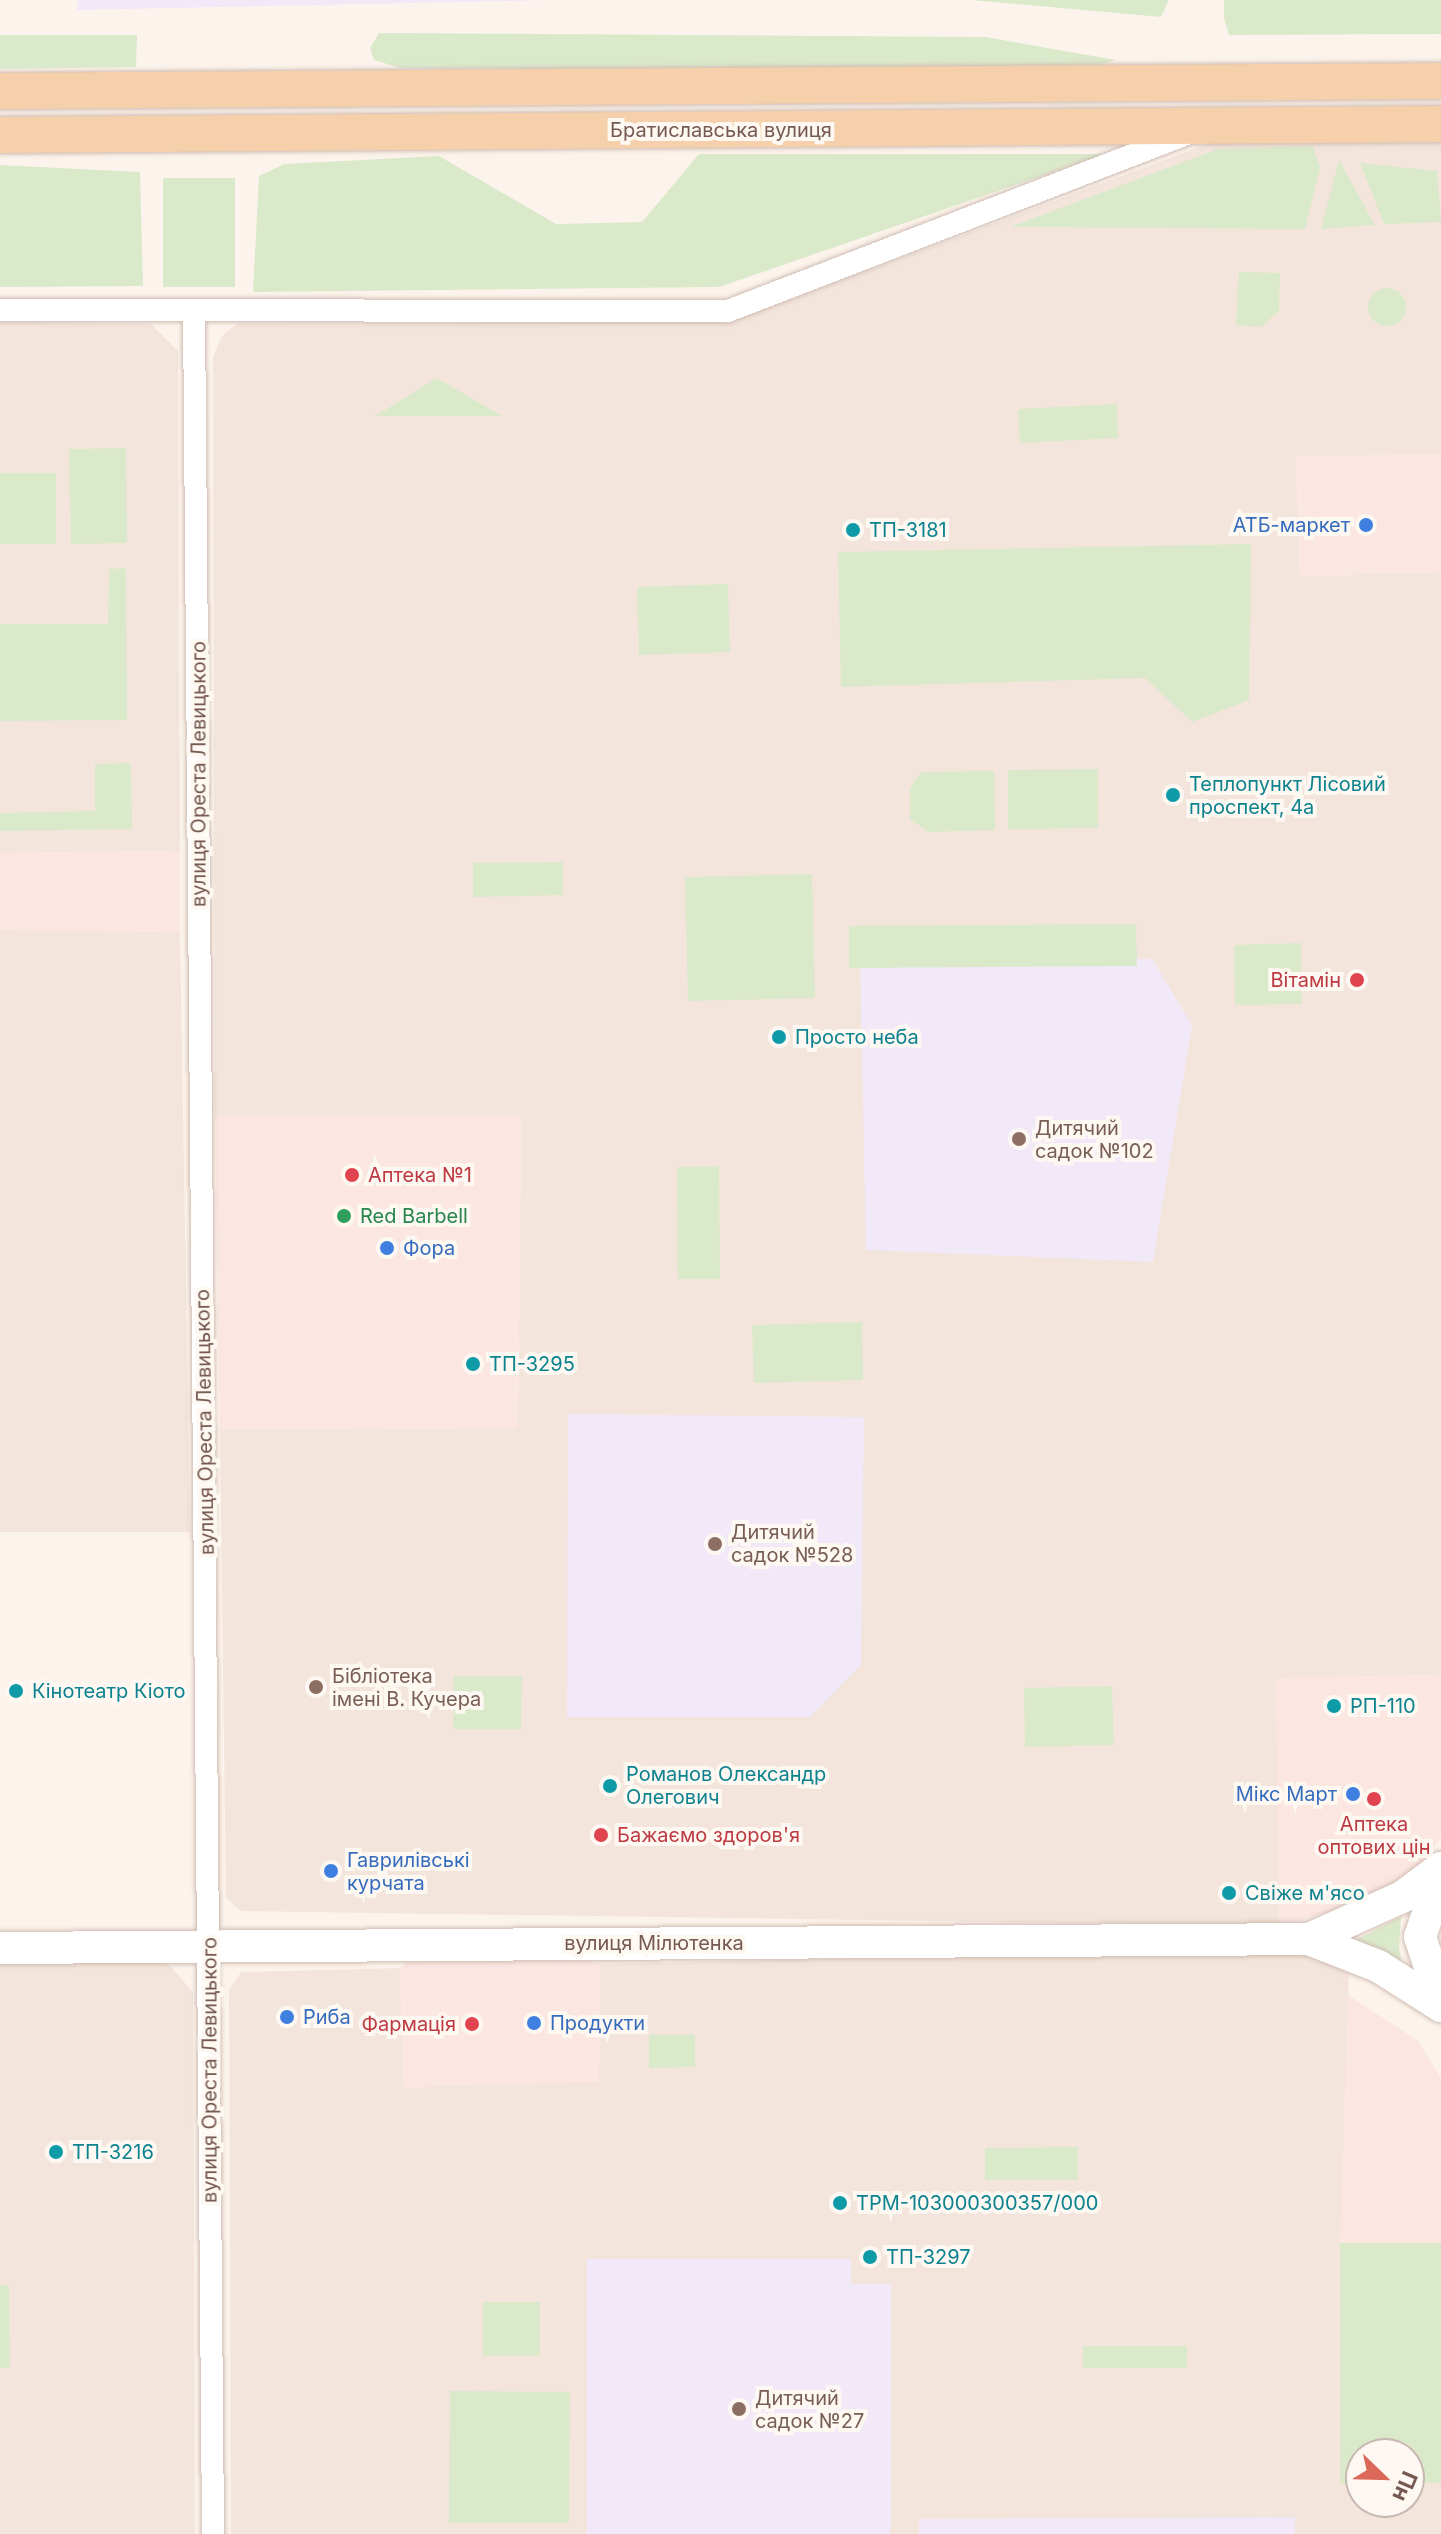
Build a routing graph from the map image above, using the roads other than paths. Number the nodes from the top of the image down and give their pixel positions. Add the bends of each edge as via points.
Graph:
1 (1441, 81) edge
2 (0, 91) edge
3 (1441, 124) edge
4 (1206, 127) junction
5 (0, 135) edge
6 (0, 310) edge
7 (194, 310) junction
8 (1441, 1871) edge
9 (1309, 1939) junction
10 (210, 1947) junction
11 (0, 1948) edge
12 (1441, 2003) edge
13 (213, 2534) edge

1 - 2 main road
3 - 4 main road, Братиславська вулиця
4 - 5 main road, Братиславська вулиця
4 - 7 street via 728,311
6 - 7 street
7 - 10 street, вулиця Ореста Левицького
8 - 9 street, вулиця Мілютенка via 1402,1897
8 - 12 street via 1420,1937
9 - 10 street, вулиця Мілютенка
9 - 12 street, вулиця Мілютенка via 1378,1966
10 - 11 street, вулиця Мілютенка
10 - 13 street, вулиця Ореста Левицького

